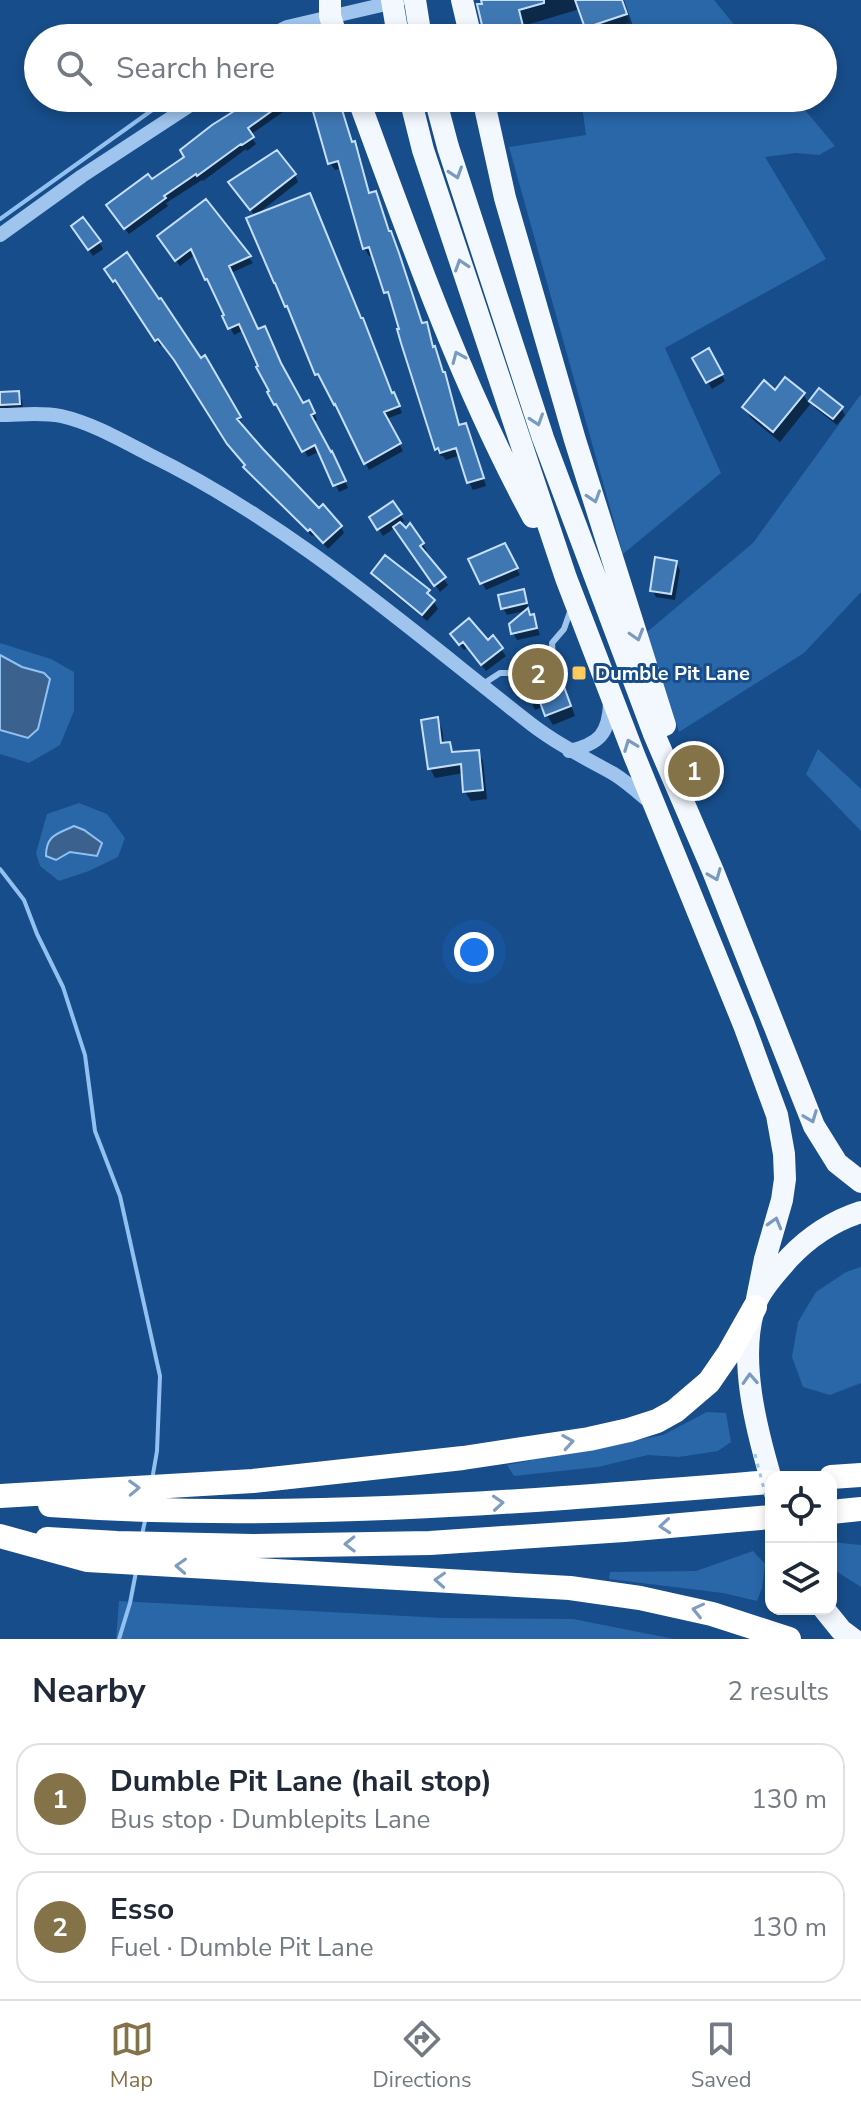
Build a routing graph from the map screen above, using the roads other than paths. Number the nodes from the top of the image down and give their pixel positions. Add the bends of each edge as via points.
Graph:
1 (392, 0) edge
2 (403, 0) edge
3 (415, 0) edge
4 (462, 0) edge
5 (330, 8) edge
6 (294, 24) edge
7 (403, 24) edge
8 (411, 24) edge
9 (468, 24) edge
10 (177, 112) edge
11 (363, 112) edge
12 (414, 112) edge
13 (439, 112) edge
14 (486, 112) edge
15 (0, 235) edge
16 (0, 415) edge
17 (570, 588) junction
18 (553, 660) dead end
19 (517, 673) dead end
20 (483, 684) junction
21 (610, 692) junction
22 (569, 751) junction
23 (685, 804) junction
24 (655, 806) junction
25 (861, 1182) edge
26 (861, 1212) edge
27 (756, 1303) junction
28 (766, 1471) edge
29 (861, 1475) edge
30 (837, 1477) edge
31 (765, 1481) edge
32 (0, 1498) edge
33 (861, 1509) edge
34 (837, 1511) edge
35 (765, 1518) edge
36 (0, 1536) edge
37 (829, 1615) edge
38 (789, 1639) edge
39 (853, 1639) edge

1 - 7 highway, bridge
2 - 5 street
3 - 8 highway
4 - 9 highway
5 - 6 street
10 - 15 street
17 -> 11 highway via 478,405
17 -> 12 highway
13 -> 23 highway via 543,438
14 -> 23 highway via 505,198
16 - 20 street via 62,416 170,465 298,542
17 - 18 lane via 564,629 552,643
17 - 21 highway
19 - 20 lane via 500,673
20 - 22 street
21 - 22 street via 607,725 597,741
24 -> 21 highway
22 - 24 street via 617,776
23 -> 25 highway via 814,1126 837,1163
27 -> 24 highway via 782,1200 782,1134
26 - 27 highway via 803,1243
28 -> 27 highway via 759,1455 749,1379
32 -> 27 highway via 253,1481 463,1458 629,1430 675,1411 709,1382
29 - 30 highway
32 -> 31 highway via 89,1507 264,1511 441,1507
33 - 34 highway
35 -> 36 highway via 430,1543 252,1546
38 -> 36 highway via 712,1614 570,1588 87,1560
37 - 39 highway

